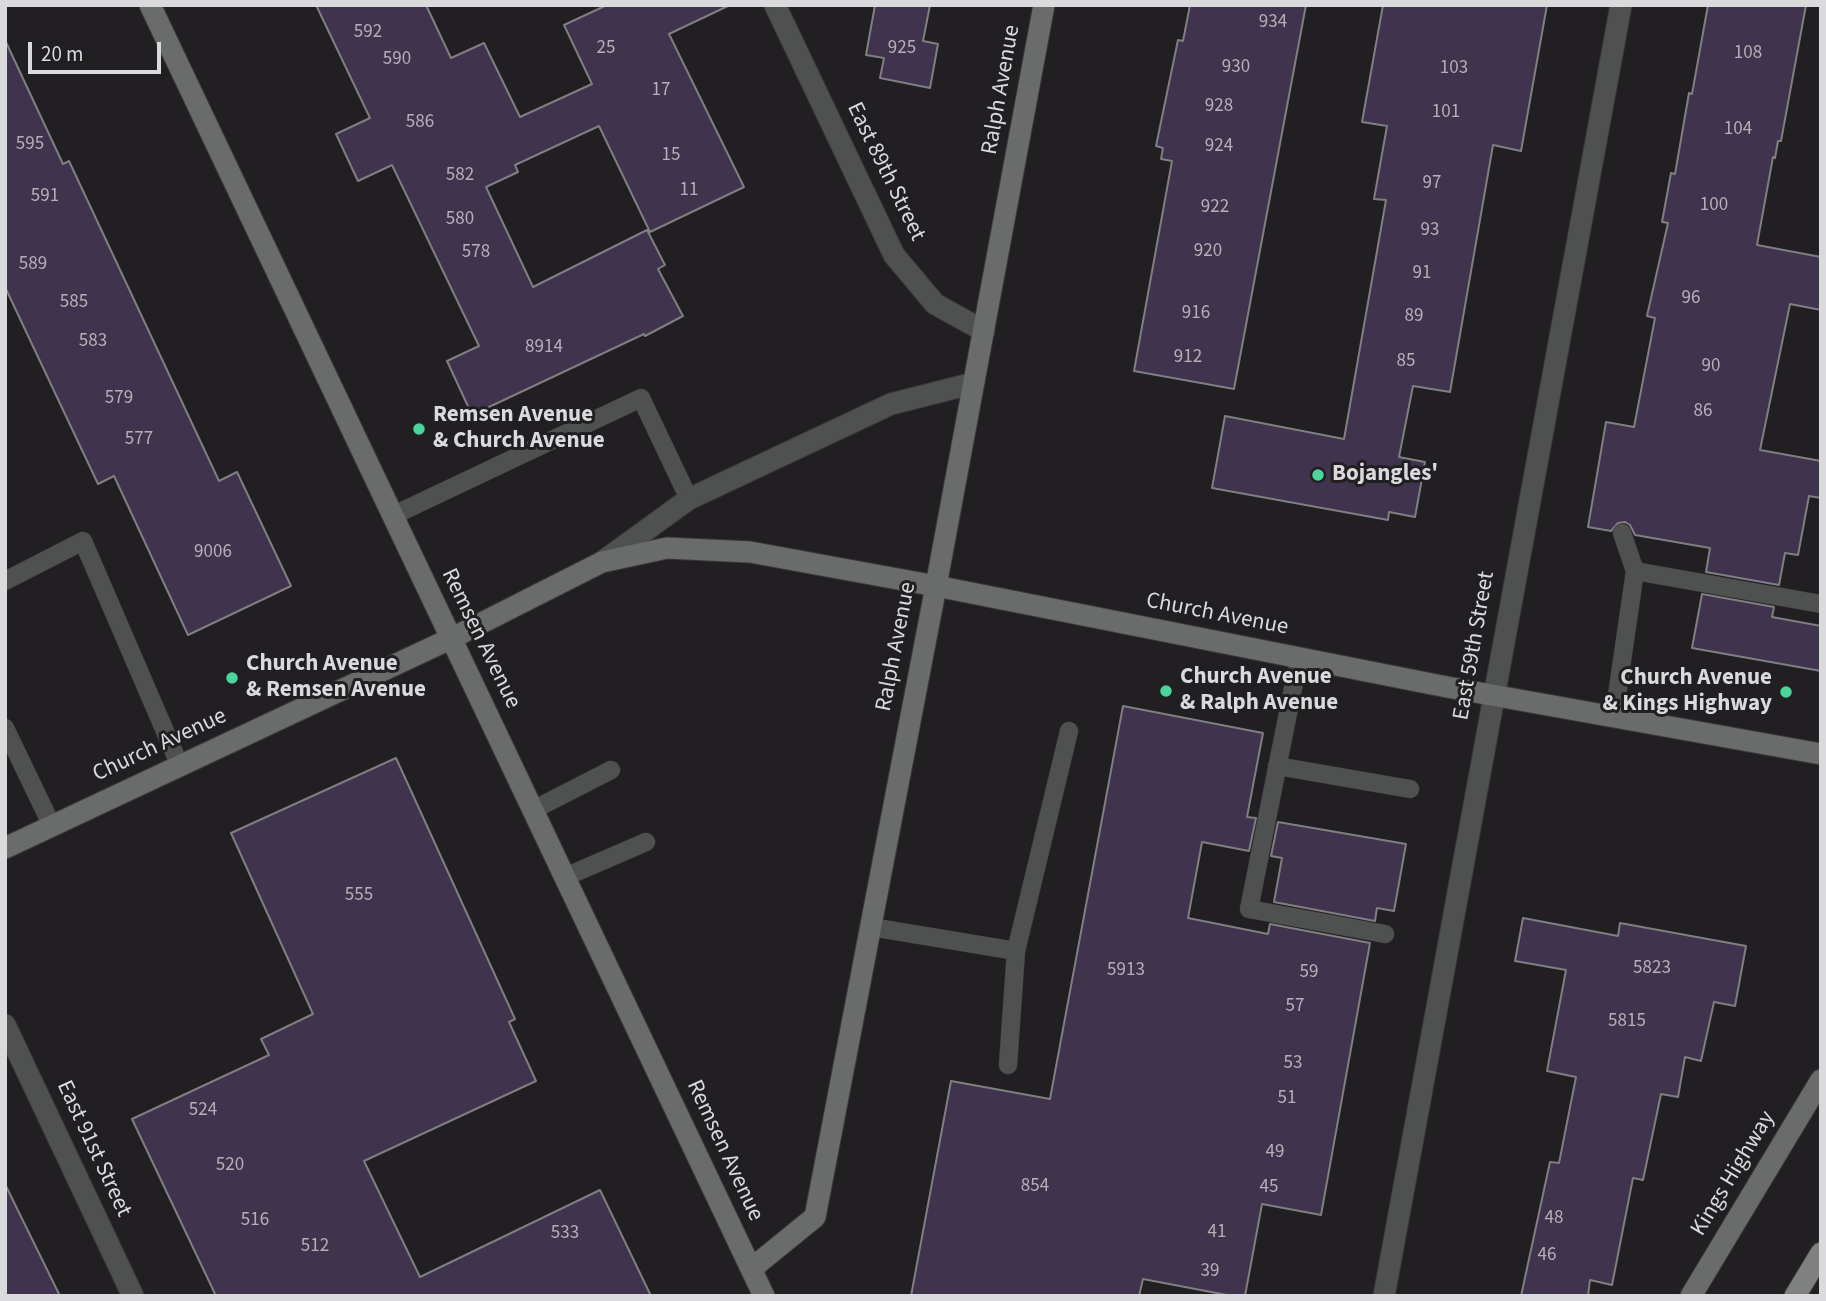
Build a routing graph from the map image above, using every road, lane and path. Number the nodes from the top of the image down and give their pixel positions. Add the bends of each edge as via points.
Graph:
1 (150, 5) edge
2 (775, 5) edge
3 (1044, 5) edge
4 (1621, 5) edge
5 (984, 331) junction
6 (974, 383) junction
7 (689, 499) junction
8 (392, 516) junction
9 (1622, 533) dead end
10 (602, 562) junction
11 (1635, 571) junction
12 (5, 581) edge
13 (936, 586) junction
14 (1821, 604) edge
15 (452, 638) junction
16 (1299, 658) junction
17 (1494, 695) junction
18 (1614, 716) junction
19 (5, 728) edge
20 (1069, 731) dead end
21 (1821, 754) edge
22 (180, 766) junction
23 (1277, 766) junction
24 (611, 770) dead end
25 (1410, 789) dead end
26 (533, 810) junction
27 (52, 826) junction
28 (646, 842) dead end
29 (5, 848) edge
30 (565, 877) junction
31 (871, 927) junction
32 (1385, 934) dead end
33 (1016, 951) junction
34 (5, 1025) edge
35 (1007, 1065) dead end
36 (1821, 1080) edge
37 (1821, 1253) edge
38 (751, 1269) junction
39 (133, 1296) edge
40 (764, 1296) edge
41 (1384, 1296) edge
42 (1691, 1296) edge
43 (1795, 1296) edge

1 - 8 main road, Remsen Avenue
2 - 5 street, East 89th Street via 894,256 935,304
3 - 5 main road, Ralph Avenue
4 - 17 street, East 59th Street
5 - 6 main road, Ralph Avenue
6 - 7 street, Church Avenue via 891,404
6 - 13 main road, Ralph Avenue
7 - 8 lane via 641,398
7 - 10 street, Church Avenue
8 - 15 main road, Remsen Avenue
9 - 11 lane
10 - 13 main road, Church Avenue via 667,548 750,552
10 - 15 main road, Church Avenue
11 - 14 lane
11 - 18 lane
12 - 22 lane via 83,541
13 - 16 main road, Church Avenue
13 - 31 main road, Ralph Avenue
15 - 22 main road, Church Avenue
15 - 26 main road, Remsen Avenue
16 - 17 main road, Church Avenue
16 - 23 lane
17 - 18 main road, Church Avenue
17 - 41 street, East 59th Street
18 - 21 main road, Church Avenue
19 - 27 lane
20 - 33 lane
22 - 27 main road, Church Avenue
23 - 25 lane
23 - 32 lane via 1249,909
24 - 26 lane
26 - 30 main road, Remsen Avenue
27 - 29 main road, Church Avenue
28 - 30 lane
30 - 38 main road, Remsen Avenue
31 - 33 lane
31 - 38 main road, Ralph Avenue via 815,1217
33 - 35 lane
34 - 39 street, East 91st Street
36 - 42 main road, Kings Highway
37 - 43 main road
38 - 40 main road, Remsen Avenue

